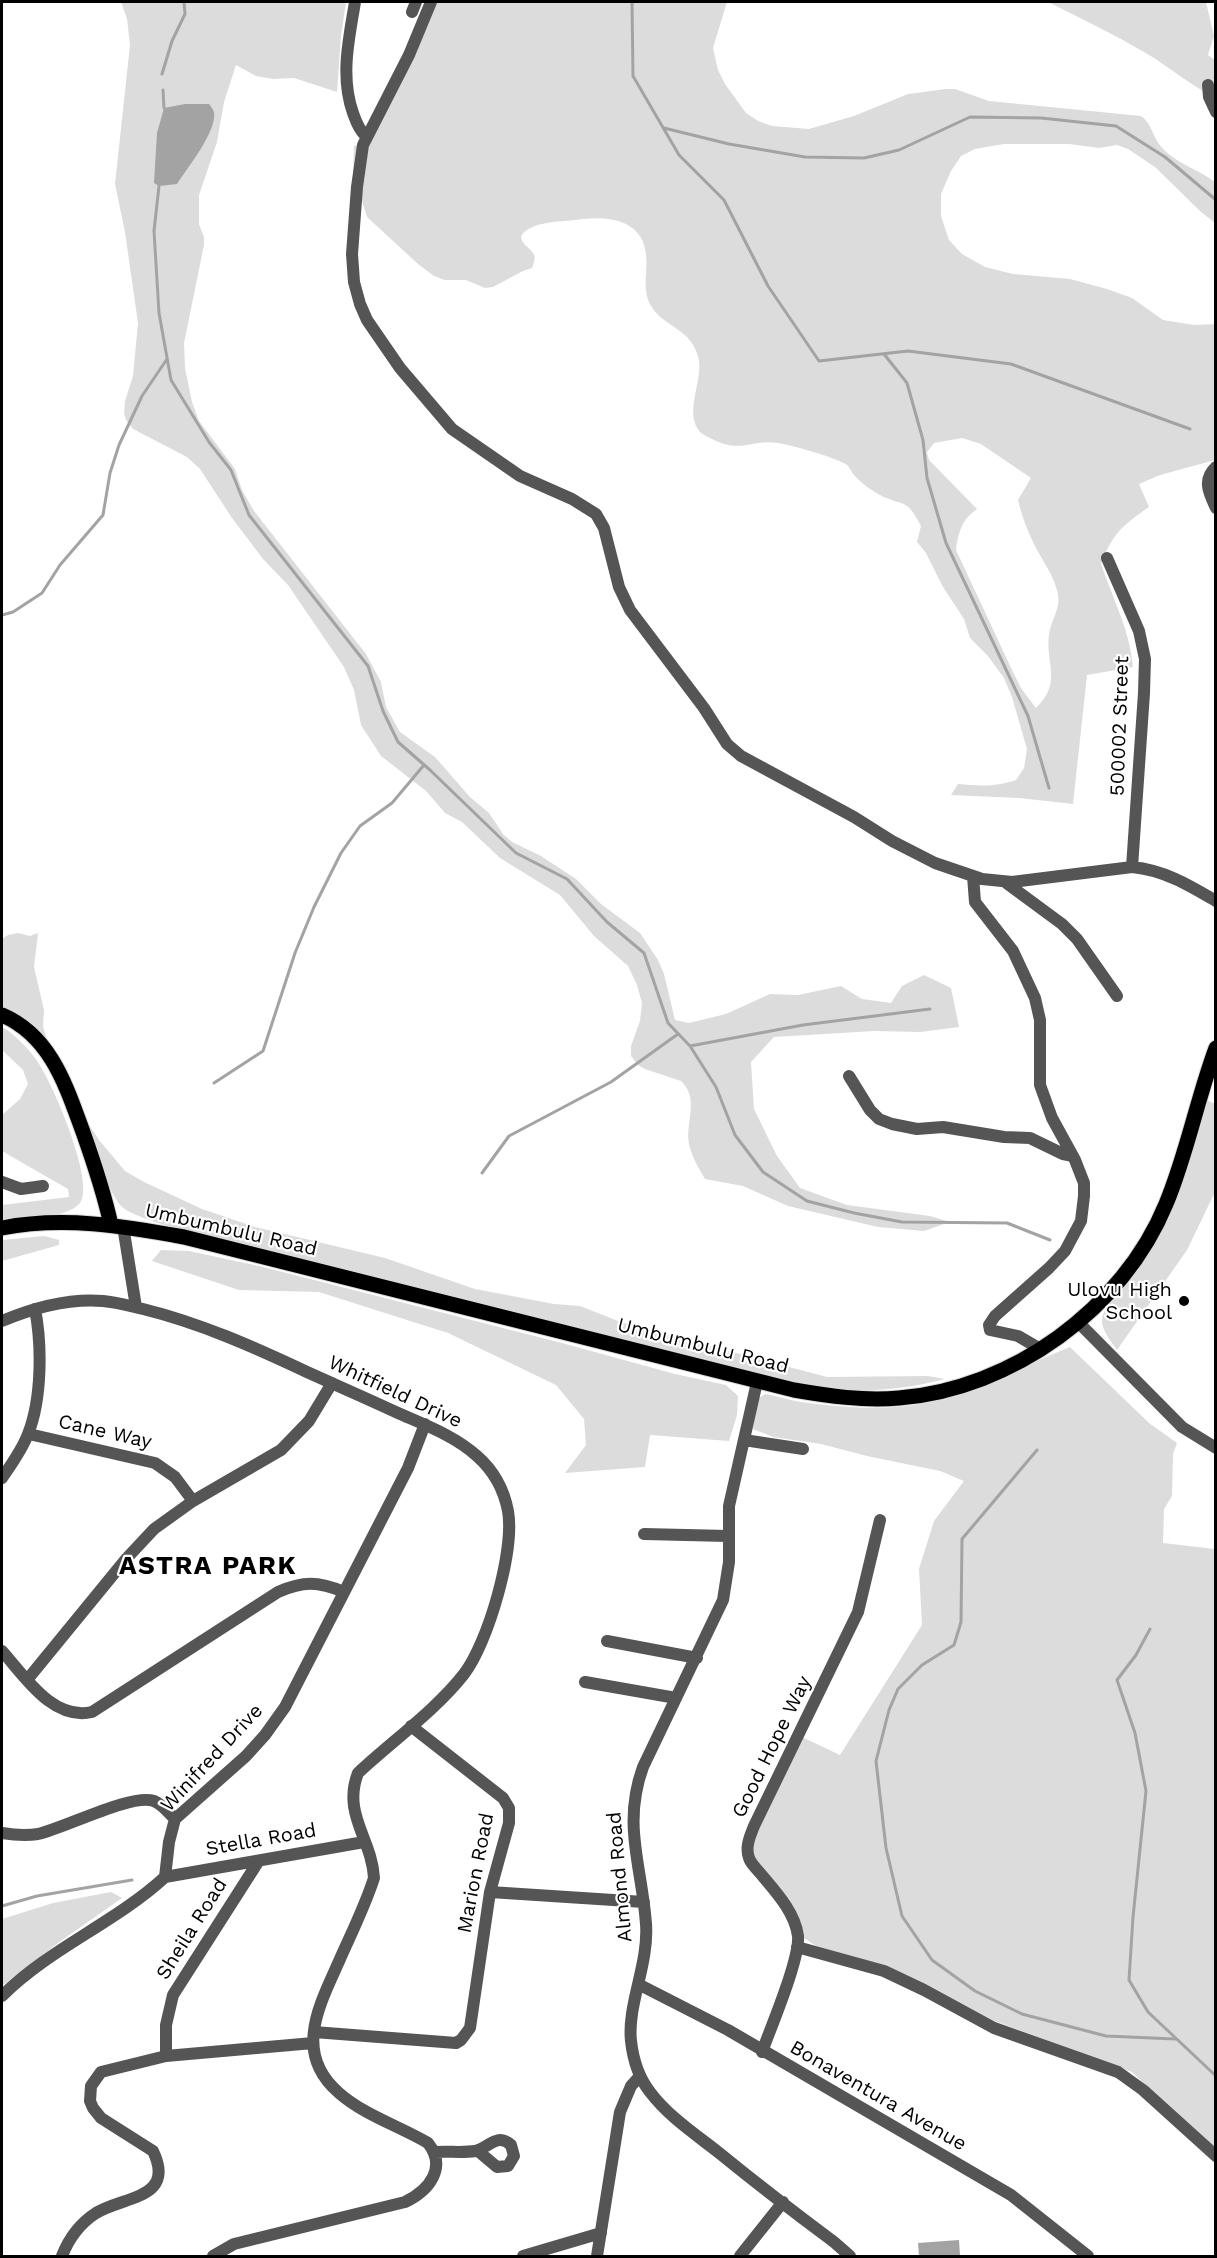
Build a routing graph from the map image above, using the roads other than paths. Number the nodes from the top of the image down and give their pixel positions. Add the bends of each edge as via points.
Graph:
1 (355, 2) edge
2 (431, 2) edge
3 (1215, 95) edge
4 (1215, 112) edge
5 (368, 133) junction
6 (1215, 467) edge
7 (1215, 507) edge
8 (1107, 558) dead end
9 (1132, 867) junction
10 (973, 876) junction
11 (1005, 882) junction
12 (1215, 901) edge
13 (1117, 996) dead end
14 (2, 1015) edge
15 (1215, 1048) edge
16 (849, 1076) dead end
17 (1073, 1156) junction
18 (2, 1182) edge
19 (43, 1186) dead end
20 (117, 1226) junction
21 (2, 1228) edge
22 (136, 1307) junction
23 (35, 1309) junction
24 (2, 1321) edge
25 (1078, 1322) junction
26 (1042, 1350) junction
27 (757, 1382) junction
28 (332, 1383) junction
29 (425, 1424) junction
30 (29, 1434) junction
31 (744, 1440) junction
32 (803, 1449) dead end
33 (1215, 1449) edge
34 (2, 1478) edge
35 (193, 1501) junction
36 (880, 1520) dead end
37 (644, 1534) dead end
38 (728, 1536) junction
39 (344, 1592) junction
40 (607, 1641) dead end
41 (2, 1651) edge
42 (697, 1658) junction
43 (27, 1680) junction
44 (585, 1682) dead end
45 (676, 1698) junction
46 (411, 1726) junction
47 (175, 1819) junction
48 (2, 1833) edge
49 (364, 1842) junction
50 (258, 1862) junction
51 (165, 1876) junction
52 (490, 1892) junction
53 (644, 1902) junction
54 (797, 1947) junction
55 (640, 1985) junction
56 (2, 1996) edge
57 (314, 2037) junction
58 (762, 2052) junction
59 (166, 2056) junction
60 (640, 2076) junction
61 (478, 2151) dead end
62 (435, 2152) junction
63 (1215, 2156) edge
64 (783, 2202) junction
65 (600, 2232) junction
66 (62, 2256) edge
67 (213, 2256) edge
68 (523, 2256) edge
69 (597, 2256) edge
70 (740, 2256) edge
71 (850, 2256) edge
72 (1088, 2256) edge

1 - 5 street via 346,84 359,128
2 - 5 street via 409,55
3 - 4 street via 1209,92 1208,85 1209,97
5 - 10 street via 361,155 353,232 354,282 367,320 417,390 446,424 472,444 520,476 596,514 630,610 731,749 892,841 935,863
6 - 7 street via 1208,476 1207,487
8 - 9 street, 500002 Street via 1143,644 1144,693
9 - 11 street
9 - 12 street via 1175,878
10 - 11 street
10 - 17 street via 975,902 1013,951 1035,998 1040,1020 1040,1085 1052,1118
11 - 13 street via 1077,939
14 - 20 main road via 44,1047 57,1067
15 - 25 main road, Umbumbulu Road via 1175,1182 1153,1231 1118,1282
16 - 17 street via 870,1110 892,1124 1030,1138
17 - 26 street via 1084,1183 1081,1221 1076,1233 1049,1268 989,1325 990,1330 1018,1336
18 - 19 street via 21,1189
20 - 21 main road, Umbumbulu Road via 31,1223
20 - 22 street
20 - 27 main road, Umbumbulu Road via 184,1237
22 - 23 street, Whitfield Drive via 90,1300
22 - 28 street, Whitfield Drive via 218,1332
23 - 24 street, Whitfield Drive
23 - 30 street via 40,1355
25 - 26 main road, Umbumbulu Road
25 - 33 street via 1182,1427
26 - 27 main road, Umbumbulu Road via 1022,1362 956,1387 898,1398 850,1399
27 - 31 street, Almond Road
28 - 29 street, Whitfield Drive
28 - 35 street via 309,1421 280,1450
29 - 39 street, Winifred Drive via 408,1468
29 - 46 street, Whitfield Drive via 463,1446 491,1472 503,1492 508,1529 496,1599 478,1653 463,1675
30 - 34 street
30 - 35 street, Cane Way via 155,1463 175,1477
31 - 32 street
31 - 38 street, Almond Road via 730,1499
35 - 43 street via 154,1529 126,1559
36 - 54 street, Good Hope Way via 858,1612 748,1841 750,1859 792,1918
37 - 38 street
38 - 42 street, Almond Road via 723,1600
39 - 43 street via 306,1583 278,1592 92,1712 66,1712
39 - 47 street, Winifred Drive via 285,1707 265,1735
40 - 42 street
41 - 43 street
42 - 45 street, Almond Road
44 - 45 street
45 - 53 street, Almond Road via 643,1767 633,1802 633,1831
46 - 49 street, Whitfield Drive via 358,1773 352,1805
46 - 52 street, Marion Road via 503,1798 509,1808 509,1823
47 - 48 street via 154,1802 145,1800 116,1806 47,1832
47 - 51 street, Winifred Drive
49 - 50 street, Stella Road
49 - 57 street, Whitfield Drive via 372,1859 374,1878 320,2004
50 - 51 street, Stella Road
50 - 59 street, Sheila Road via 173,1995 166,2025
51 - 56 street via 106,1923 46,1959
52 - 53 street
52 - 57 street, Marion Road via 471,2020 461,2040 451,2043
53 - 55 street, Almond Road via 646,1939
54 - 58 street, Good Hope Way
54 - 63 street via 884,1971 994,2028 1118,2072
55 - 58 street, Bonaventura Avenue
55 - 60 street, Almond Road via 630,2029
57 - 59 street
57 - 62 street via 320,2071 340,2094 428,2142
58 - 72 street, Bonaventura Avenue via 1011,2195
59 - 66 street via 101,2073 91,2086 93,2108 101,2118 153,2151 159,2172 149,2192 106,2207 88,2219 70,2239
60 - 64 street, Almond Road via 649,2092 679,2121
60 - 65 street via 631,2086 620,2112
61 - 62 street
62 - 67 street via 436,2168 430,2184 405,2202 234,2244
64 - 70 street
64 - 71 street, Almond Road
65 - 68 street
65 - 69 street

